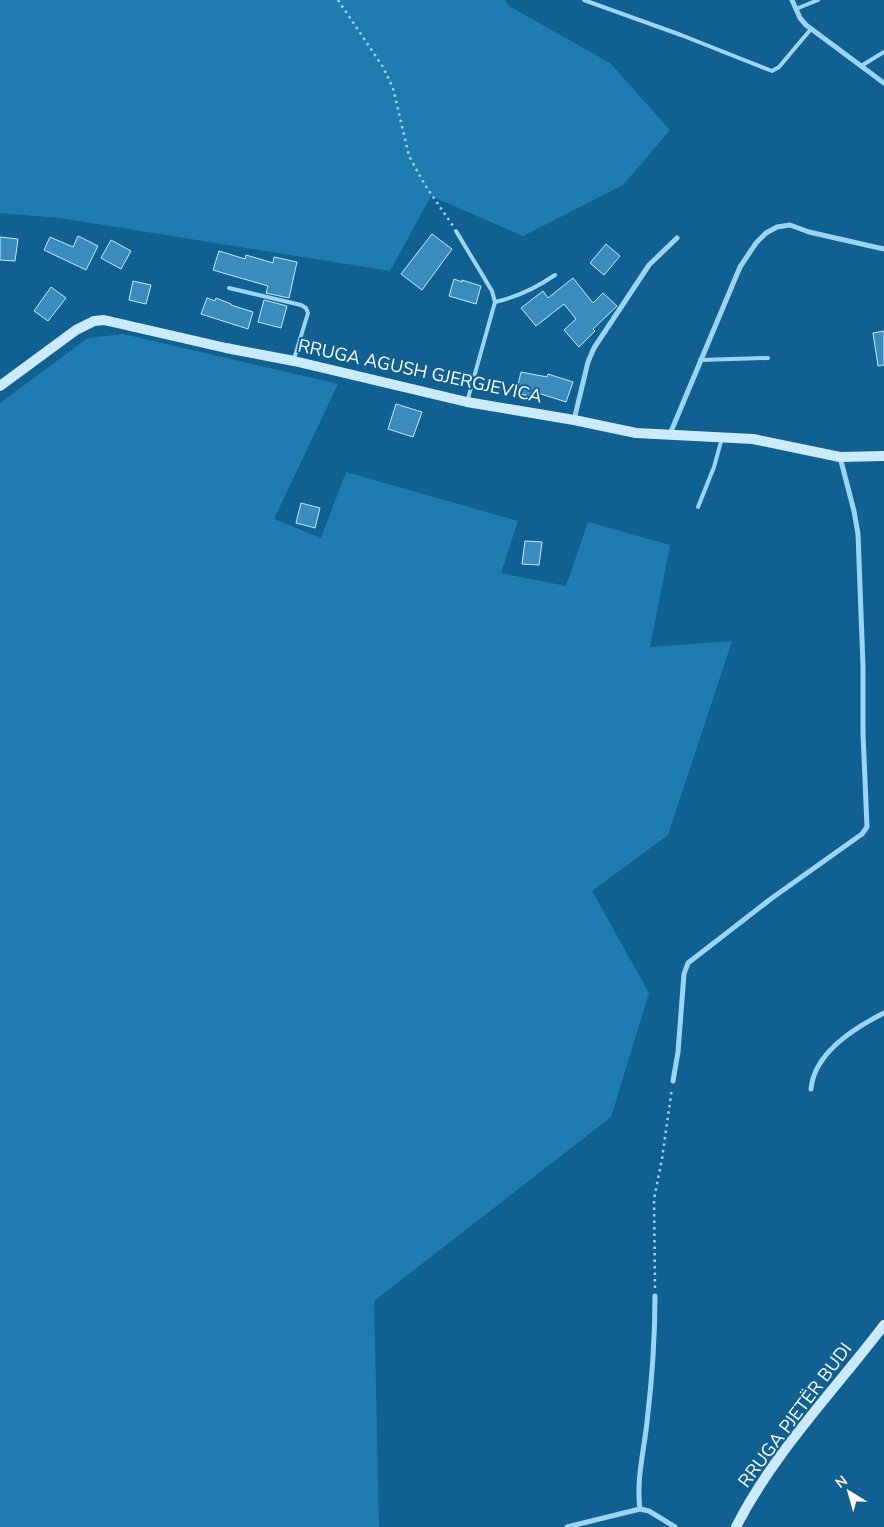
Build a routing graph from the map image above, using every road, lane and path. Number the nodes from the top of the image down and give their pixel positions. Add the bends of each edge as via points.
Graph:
1 (338, 0) edge
2 (584, 0) edge
3 (792, 0) edge
4 (818, 0) edge
5 (796, 9) junction
6 (811, 30) junction
7 (884, 52) edge
8 (861, 66) junction
9 (884, 83) edge
10 (456, 231) joint
11 (677, 238) dead end
12 (884, 249) edge
13 (555, 275) dead end
14 (228, 288) dead end
15 (495, 302) junction
16 (768, 358) dead end
17 (700, 360) junction
18 (294, 361) junction
19 (0, 386) edge
20 (467, 402) junction
21 (574, 420) junction
22 (669, 436) junction
23 (722, 437) junction
24 (840, 456) junction
25 (884, 456) edge
26 (698, 507) dead end
27 (884, 1013) edge
28 (673, 1081) joint
29 (810, 1090) dead end
30 (655, 1296) joint
31 (884, 1325) edge
32 (640, 1509) junction
33 (567, 1527) edge
34 (675, 1527) edge
35 (736, 1527) edge

1 - 10 path via 383,67 393,88 409,156
2 - 6 lane via 772,71
3 - 5 street
4 - 5 lane
5 - 6 street
6 - 8 street
7 - 8 lane
8 - 9 street
10 - 15 lane via 492,291
11 - 21 street via 649,265 594,348
12 - 17 street via 790,225 766,233 740,266
13 - 15 lane via 528,292
14 - 18 lane via 306,308 308,313
15 - 20 lane
16 - 17 lane
17 - 22 street
18 - 19 main road, RRUGA AGUSH GJERGJEVICA via 104,320 76,330
18 - 20 main road, RRUGA AGUSH GJERGJEVICA
20 - 21 main road, RRUGA AGUSH GJERGJEVICA
21 - 22 main road, RRUGA AGUSH GJERGJEVICA via 636,433
22 - 23 main road, RRUGA AGUSH GJERGJEVICA
23 - 24 main road, RRUGA AGUSH GJERGJEVICA via 753,439
23 - 26 lane
24 - 25 main road, RRUGA AGUSH GJERGJEVICA
24 - 28 street via 858,534 867,827 862,834 688,963 684,974
27 - 29 street via 864,1024 830,1051 818,1066
28 - 30 path via 654,1199
30 - 32 street via 651,1390 638,1485
31 - 35 main road, RRUGA PJETËR BUDI via 795,1436
32 - 33 street
32 - 34 street

